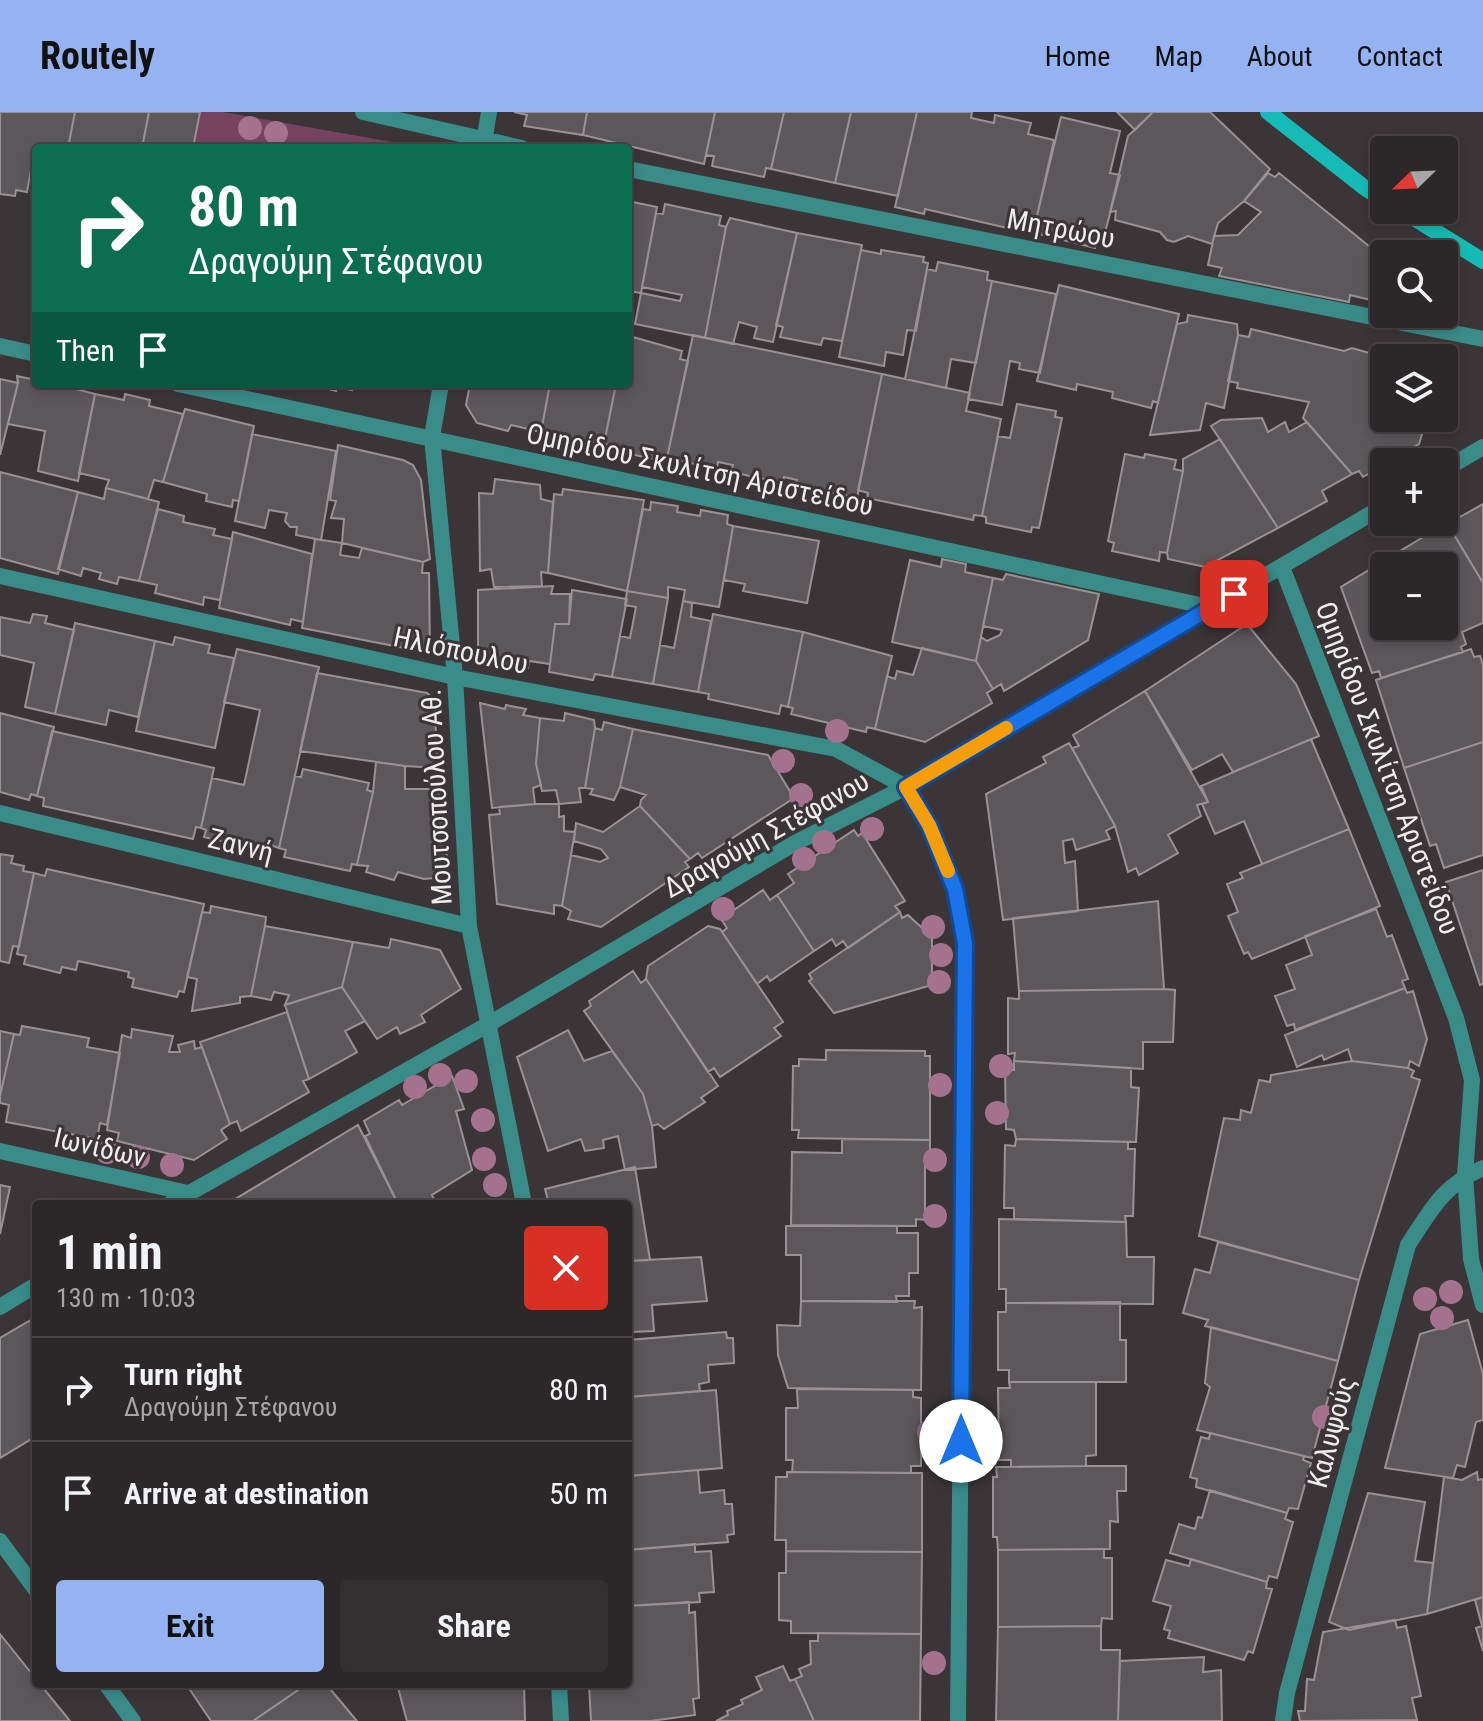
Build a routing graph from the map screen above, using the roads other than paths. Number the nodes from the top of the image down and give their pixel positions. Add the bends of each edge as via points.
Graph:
1 (363, 112) edge
2 (489, 112) edge
3 (1268, 112) edge
4 (484, 144) edge
5 (632, 170) edge
6 (1370, 191) edge
7 (1424, 224) edge
8 (1483, 261) edge
9 (1483, 339) edge
10 (0, 346) edge
11 (32, 353) edge
12 (197, 388) edge
13 (440, 388) edge
14 (432, 437) junction
15 (1483, 447) edge
16 (1458, 462) edge
17 (1370, 514) edge
18 (1282, 567) junction
19 (0, 576) edge
20 (1209, 607) junction
21 (455, 677) junction
22 (906, 787) junction
23 (0, 813) edge
24 (469, 926) junction
25 (489, 1024) junction
26 (0, 1151) edge
27 (1483, 1168) edge
28 (1465, 1175) junction
29 (188, 1193) junction
30 (177, 1200) edge
31 (523, 1200) edge
32 (32, 1287) edge
33 (1483, 1305) edge
34 (0, 1307) edge
35 (0, 1541) edge
36 (32, 1585) edge
37 (109, 1688) edge
38 (559, 1688) edge
39 (133, 1721) edge
40 (561, 1721) edge
41 (958, 1721) edge
42 (1283, 1721) edge

1 - 4 street
2 - 4 street
3 - 6 main road
5 - 9 street, Μητρώου
7 - 8 main road
10 - 11 street
12 - 14 street, Ομηρίδου Σκυλίτση Αριστείδου
13 - 14 street, Μουτσοπούλου Αθ.
14 - 20 street, Ομηρίδου Σκυλίτση Αριστείδου
14 - 21 street, Μουτσοπούλου Αθ.
15 - 16 street
17 - 18 street, Δραγούμη Στέφανου
18 - 20 street, Δραγούμη Στέφανου
18 - 28 street, Ομηρίδου Σκυλίτση Αριστείδου via 1456,1018 1472,1080
19 - 21 street, Ηλιόπουλου
20 - 22 street, Δραγούμη Στέφανου
21 - 22 street, Ηλιόπουλου via 836,749
21 - 24 street, Μουτσοπούλου Αθ.
22 - 25 street, Δραγούμη Στέφανου via 795,843
22 - 41 street via 929,825 955,889 965,943
23 - 24 street, Ζαννή
24 - 25 street, Μουτσοπούλου Αθ.
25 - 29 street, Δραγούμη Στέφανου
25 - 31 street, Μουτσοπούλου Αθ.
26 - 29 street, Ιωνίδων
27 - 28 street
28 - 33 street, Ομηρίδου Σκυλίτση Αριστείδου via 1471,1259
28 - 42 street, Καλυψούς via 1441,1194 1408,1245
29 - 30 street, Δραγούμη Στέφανου
32 - 34 street
35 - 36 street
37 - 39 street
38 - 40 street

